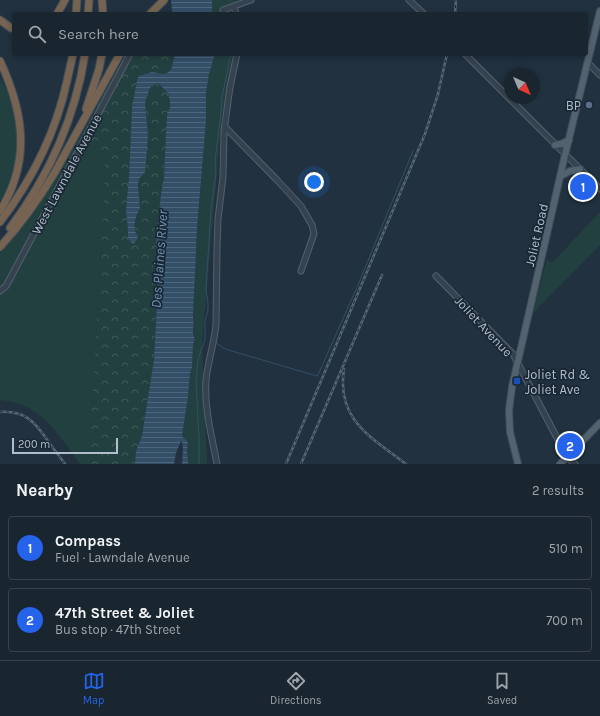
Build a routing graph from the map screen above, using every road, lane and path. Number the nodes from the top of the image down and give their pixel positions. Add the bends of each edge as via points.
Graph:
1 (65, 0) edge
2 (77, 0) edge
3 (89, 0) edge
4 (102, 0) edge
5 (164, 0) edge
6 (251, 0) edge
7 (409, 0) edge
8 (234, 6) junction
9 (223, 10) dead end
10 (600, 11) edge
11 (58, 12) edge
12 (76, 12) edge
13 (88, 12) edge
14 (103, 12) edge
15 (152, 12) edge
16 (236, 12) edge
17 (422, 12) edge
18 (0, 20) edge
19 (12, 27) edge
20 (597, 37) edge
21 (72, 56) edge
22 (85, 56) edge
23 (102, 56) edge
24 (119, 56) edge
25 (129, 56) edge
26 (237, 56) edge
27 (467, 56) edge
28 (0, 61) edge
29 (588, 63) junction
30 (0, 70) edge
31 (600, 75) edge
32 (15, 102) junction
33 (225, 127) junction
34 (76, 133) junction
35 (569, 140) junction
36 (555, 145) junction
37 (565, 155) junction
38 (580, 169) junction
39 (560, 176) junction
40 (600, 189) edge
41 (0, 211) edge
42 (0, 222) edge
43 (0, 241) edge
44 (0, 247) edge
45 (301, 270) dead end
46 (436, 276) dead end
47 (0, 291) edge
48 (517, 362) junction
49 (600, 423) edge
50 (567, 457) junction
51 (217, 464) edge
52 (518, 464) edge
53 (560, 464) edge
54 (575, 464) edge

1 - 11 highway
2 - 12 highway
3 - 13 highway
4 - 14 highway
5 - 15 highway
6 - 8 street
7 - 17 street
8 - 9 street
8 - 16 street
10 - 20 main road, Joliet Road
18 - 19 highway
20 - 29 main road, Joliet Road
21 - 42 highway via 64,92 47,142 29,179
22 - 43 highway via 75,97 56,154 32,197
23 - 34 highway via 94,86
24 - 34 highway
25 - 47 street, West Lawndale Avenue via 6,286
26 - 33 street
27 - 36 street
28 - 32 highway
29 - 31 street
29 - 35 main road, Joliet Road
30 - 32 highway via 8,82
32 - 41 highway via 21,134 21,154 13,187
33 - 45 street via 301,206 312,225 314,234
33 - 51 street via 218,219 216,325 206,382
34 - 44 highway via 30,211
35 - 36 main road
35 - 37 main road, Joliet Road
36 - 37 street
37 - 38 street
37 - 39 main road, Joliet Road
38 - 39 main road via 570,170
38 - 40 street
39 - 48 main road, Joliet Road
46 - 48 street, Joliet Avenue
48 - 50 street, Joliet Avenue
48 - 52 main road, Joliet Road via 509,410 510,432
49 - 50 main road
50 - 53 main road
50 - 54 street, Joliet Avenue

